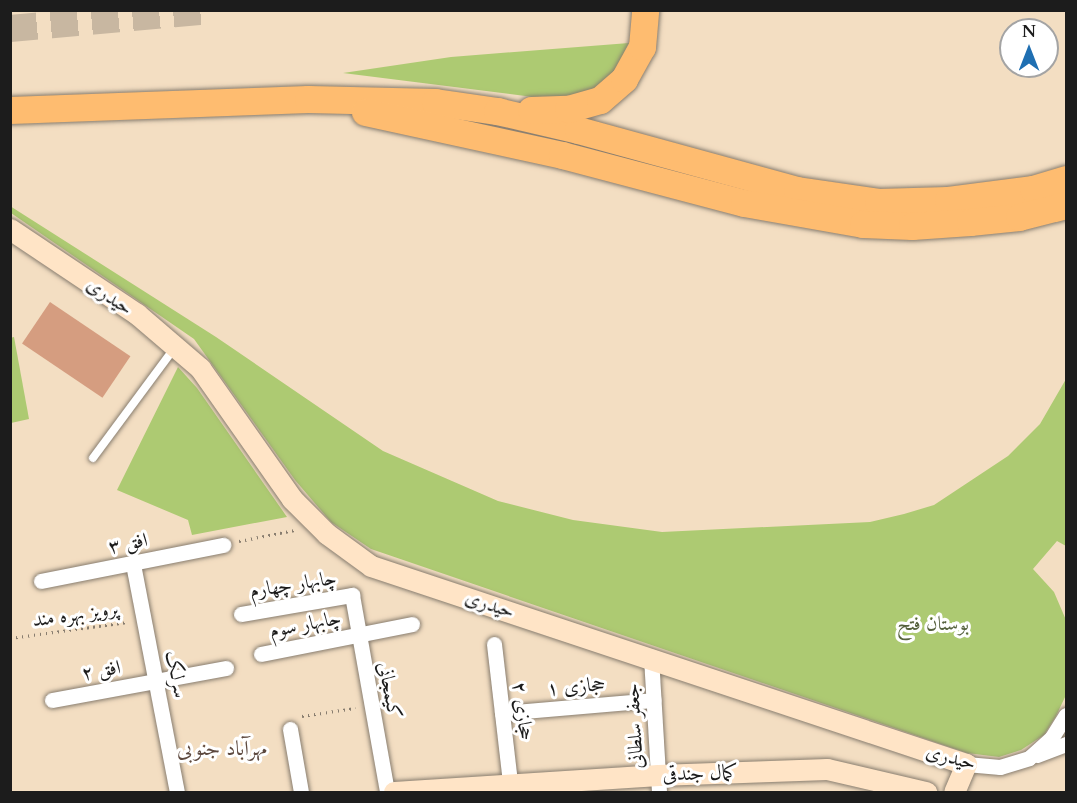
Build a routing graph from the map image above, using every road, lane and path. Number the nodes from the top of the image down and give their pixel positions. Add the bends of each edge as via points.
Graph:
1 (645, 10) edge
2 (308, 99) junction
3 (10, 110) edge
4 (497, 111) junction
5 (1066, 179) edge
6 (1066, 205) edge
7 (10, 229) edge
8 (176, 346) junction
9 (93, 458) dead end
10 (318, 526) junction
11 (223, 545) joint
12 (133, 564) junction
13 (41, 581) dead end
14 (352, 595) joint
15 (241, 614) dead end
16 (145, 620) junction
17 (412, 624) dead end
18 (358, 636) junction
19 (10, 638) edge
20 (494, 644) dead end
21 (261, 654) dead end
22 (651, 657) junction
23 (226, 668) dead end
24 (157, 681) junction
25 (52, 700) dead end
26 (653, 700) junction
27 (372, 706) junction
28 (502, 713) junction
29 (1066, 715) edge
30 (302, 716) dead end
31 (290, 729) dead end
32 (1066, 744) edge
33 (1029, 758) junction
34 (966, 764) junction
35 (658, 784) edge
36 (511, 788) edge
37 (177, 792) edge
38 (301, 792) edge
39 (387, 792) edge
40 (394, 792) edge
41 (926, 792) edge
42 (954, 792) edge

1 - 4 highway via 642,47 624,79 600,100 568,109
2 - 3 highway
2 - 4 highway via 435,102
2 - 6 highway via 562,154 744,203 863,224 970,222 1019,217
4 - 5 highway via 797,190 878,202 948,200 1033,189
7 - 8 street, حیدری via 137,314
8 - 9 lane
8 - 10 street, حیدری via 200,368 292,499
10 - 11 path
10 - 22 street, حیدری via 371,566
11 - 12 street, افق ۳
12 - 13 street, افق ۳
12 - 16 street, سرلک
14 - 15 street, چابهار چهارم
14 - 18 street, کیمجانی
16 - 19 path, پرویز بهره‌ مند
16 - 24 street, سرلک
17 - 18 street, چابهار سوم
18 - 21 street, چابهار سوم
18 - 27 street, کیمجانی
20 - 28 street, حجازی ۲
22 - 26 street, جعفر سلطانی
22 - 34 street, حیدری
23 - 24 street, افق ۲
24 - 25 street, افق ۲
24 - 37 street, سرلک
26 - 28 street, حجازی ۱
26 - 35 street, جعفر سلطانی
27 - 30 path
27 - 39 street, کیمجانی
28 - 36 street, حجازی ۲
29 - 33 street, حیدری via 1052,737
31 - 38 street
32 - 33 street
33 - 34 street, حیدری via 1000,767
34 - 42 street
35 - 36 street, کمال جندقی
35 - 41 street, کمال جندقی via 827,769
36 - 40 street, کمال جندقی

